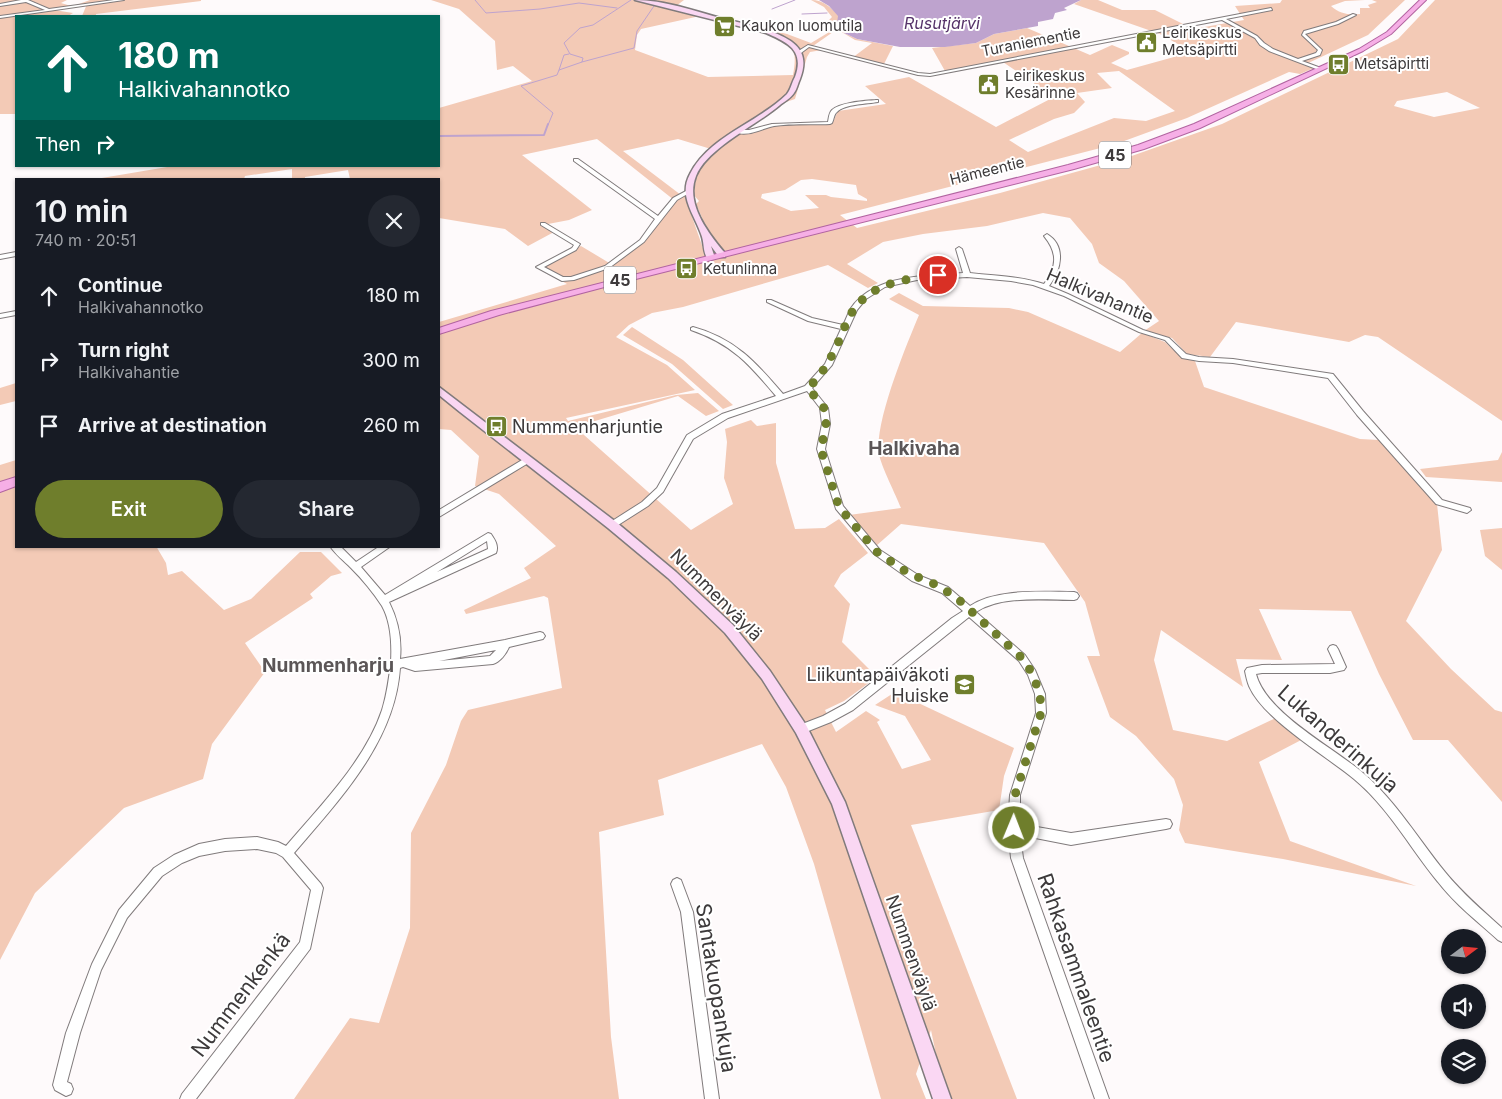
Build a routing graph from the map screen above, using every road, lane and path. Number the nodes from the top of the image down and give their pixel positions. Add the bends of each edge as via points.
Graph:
1 (122, 0) edge
2 (637, 0) edge
3 (1423, 0) edge
4 (25, 1) edge
5 (0, 5) edge
6 (1271, 9) dead end
7 (50, 10) junction
8 (1354, 15) dead end
9 (0, 17) edge
10 (1222, 18) junction
11 (800, 52) junction
12 (1297, 62) junction
13 (1319, 69) junction
14 (876, 101) dead end
15 (738, 132) junction
16 (576, 160) dead end
17 (688, 192) junction
18 (658, 219) junction
19 (543, 224) dead end
20 (1047, 236) dead end
21 (959, 250) dead end
22 (15, 254) edge
23 (717, 256) junction
24 (0, 257) edge
25 (967, 275) junction
26 (1045, 287) junction
27 (769, 301) dead end
28 (529, 305) junction
29 (15, 313) edge
30 (0, 316) edge
31 (845, 328) junction
32 (693, 329) dead end
33 (440, 331) edge
34 (440, 337) edge
35 (808, 388) junction
36 (440, 391) edge
37 (781, 396) junction
38 (527, 460) junction
39 (15, 474) edge
40 (0, 480) edge
41 (15, 481) edge
42 (0, 487) edge
43 (1467, 510) dead end
44 (440, 513) edge
45 (612, 526) junction
46 (336, 548) edge
47 (384, 548) edge
48 (355, 567) junction
49 (394, 595) junction
50 (1074, 596) dead end
51 (383, 601) junction
52 (970, 611) junction
53 (540, 636) dead end
54 (1333, 649) dead end
55 (400, 664) junction
56 (801, 729) junction
57 (1166, 824) dead end
58 (1014, 828) junction
59 (287, 853) junction
60 (677, 884) dead end
61 (1502, 936) edge
62 (66, 1089) dead end
63 (187, 1099) edge
64 (712, 1099) edge
65 (942, 1099) edge
66 (1102, 1099) edge

1 - 7 street
2 - 11 main road via 768,32 786,40
3 - 13 main road, Hämeentie / 45 via 1382,38
4 - 5 street
4 - 7 street
6 - 10 street, Turaniementie
7 - 9 street
8 - 12 street via 1305,32 1304,36 1320,50 1318,54
10 - 11 street, Turaniementie via 930,75 808,46
10 - 12 street via 1256,37 1266,47
11 - 15 main road via 799,73 790,93
12 - 13 street
13 - 23 main road, Hämeentie / 45 via 1197,126 1141,147
14 - 15 street via 837,109 830,123 772,125
15 - 17 main road via 700,165 693,174
16 - 18 street
17 - 18 street via 675,199
17 - 23 main road via 706,236 707,251
18 - 19 street via 642,241 612,265 572,279 562,279 539,267 574,249 577,244
20 - 26 street via 1055,243 1057,266
21 - 25 street
22 - 24 street
23 - 28 main road, Hämeentie / 45
25 - 26 street, Halkivahantie via 1010,279
25 - 31 street, Halkivahantie via 916,278 883,286 854,309
26 - 43 street, Halkivahantie via 1142,331 1168,339 1184,356 1330,376 1440,502
27 - 31 street via 810,320
28 - 33 main road, Hämeentie / 45
28 - 34 main road, Hämeentie / 45
29 - 30 street
31 - 35 street, Halkivahantie via 828,365
32 - 37 street via 709,333 740,351
35 - 37 street
35 - 52 street via 824,408 826,424 821,450 839,507 877,552 915,578 945,590
36 - 38 main road, Nummenväylä
37 - 45 street via 725,416 690,437 660,490
38 - 44 street
38 - 45 main road, Nummenväylä
39 - 40 main road
41 - 42 main road
45 - 56 main road, Nummenväylä via 672,575 730,629 766,674
46 - 48 street
47 - 48 street
48 - 51 street
49 - 49 street via 493,551 488,536
49 - 51 street
50 - 52 street via 1008,598 988,602
51 - 55 street via 393,624
52 - 56 street via 849,707
52 - 58 street, Rahkasammaleentie via 1022,658 1040,694 1038,726 1015,795
53 - 55 street via 505,644 493,660 415,667
54 - 61 street, Lukanderinkuja via 1341,666 1330,670 1262,669 1250,671 1250,680 1262,698 1303,735 1360,777 1390,807 1454,892
55 - 59 street via 385,713 370,747 343,786
56 - 65 main road, Nummenväylä via 838,802
57 - 58 street via 1071,839
58 - 66 street, Rahkasammaleentie via 1017,858
59 - 62 street, Nummenkenkä via 257,843 225,845 199,850 158,872 123,914 96,968 73,1033 60,1085
59 - 63 street, Nummenkenkä via 317,888 306,945
60 - 64 street, Santakuopankuja via 687,912

